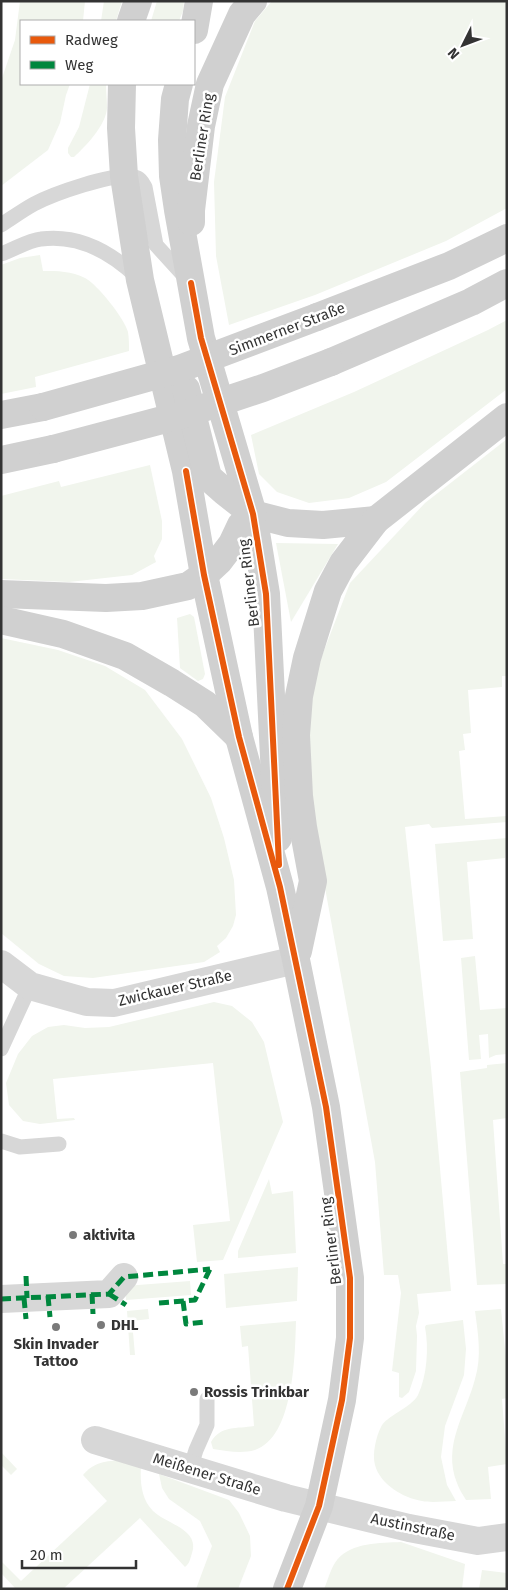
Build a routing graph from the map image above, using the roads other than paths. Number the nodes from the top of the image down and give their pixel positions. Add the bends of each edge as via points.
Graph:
1 (138, 1) edge
2 (199, 1) edge
3 (253, 1) edge
4 (132, 20) edge
5 (195, 24) edge
6 (122, 85) edge
7 (179, 85) edge
8 (124, 176) junction
9 (1, 225) edge
10 (507, 238) edge
11 (1, 254) edge
12 (191, 283) junction
13 (507, 284) edge
14 (142, 286) junction
15 (1, 415) edge
16 (507, 417) edge
17 (1, 460) edge
18 (253, 514) junction
19 (376, 520) junction
20 (204, 575) junction
21 (1, 594) edge
22 (1, 620) edge
23 (239, 737) junction
24 (280, 887) junction
25 (296, 960) junction
26 (1, 964) edge
27 (30, 986) junction
28 (1, 1050) edge
29 (1, 1141) edge
30 (59, 1144) dead end
31 (109, 1297) dead end
32 (29, 1300) edge
33 (207, 1399) dead end
34 (95, 1440) dead end
35 (190, 1469) junction
36 (319, 1506) junction
37 (507, 1537) edge
38 (287, 1589) edge

1 - 4 street
2 - 5 street
3 - 12 street, Berliner Ring via 242,14 210,84 190,210
6 - 8 street, Berliner Ring
7 - 12 street, Berliner Ring via 172,140 172,176
8 - 9 lane via 73,188 34,204
8 - 12 lane via 140,179 145,187 156,245
8 - 14 street, Berliner Ring
10 - 15 street, Simmerner Straße, bridge via 449,266 178,369 43,407
11 - 14 lane via 40,239 84,242 127,267
12 - 18 street, Berliner Ring via 201,338
13 - 17 street, bridge via 331,362 263,388 185,414
14 - 18 street via 166,309 208,477
14 - 20 street, Berliner Ring via 186,470
16 - 19 street, Berliner Ring
18 - 19 street via 288,523 324,525
18 - 20 street, Berliner Ring via 241,525 219,561
18 - 24 street, Berliner Ring via 266,594
19 - 25 street, Berliner Ring via 343,563 328,592 307,658 299,696 296,735 300,796 314,881
20 - 21 street, Berliner Ring via 188,586 142,596 106,598
20 - 23 street, Berliner Ring
22 - 23 street via 63,634 125,656 205,704
23 - 24 street, Berliner Ring
24 - 25 street, Berliner Ring
25 - 27 street, Zwickauer Straße via 114,1002 87,1002
25 - 36 street, Berliner Ring via 326,1107 350,1278 350,1338 342,1400
26 - 27 street, Zwickauer Straße
27 - 28 lane
29 - 30 lane via 20,1147
31 - 32 street
33 - 35 lane via 207,1425
34 - 35 street, Meißener Straße
35 - 36 street, Meißener Straße
36 - 37 street, Austinstraße via 409,1528 478,1540
36 - 38 street, Berliner Ring

